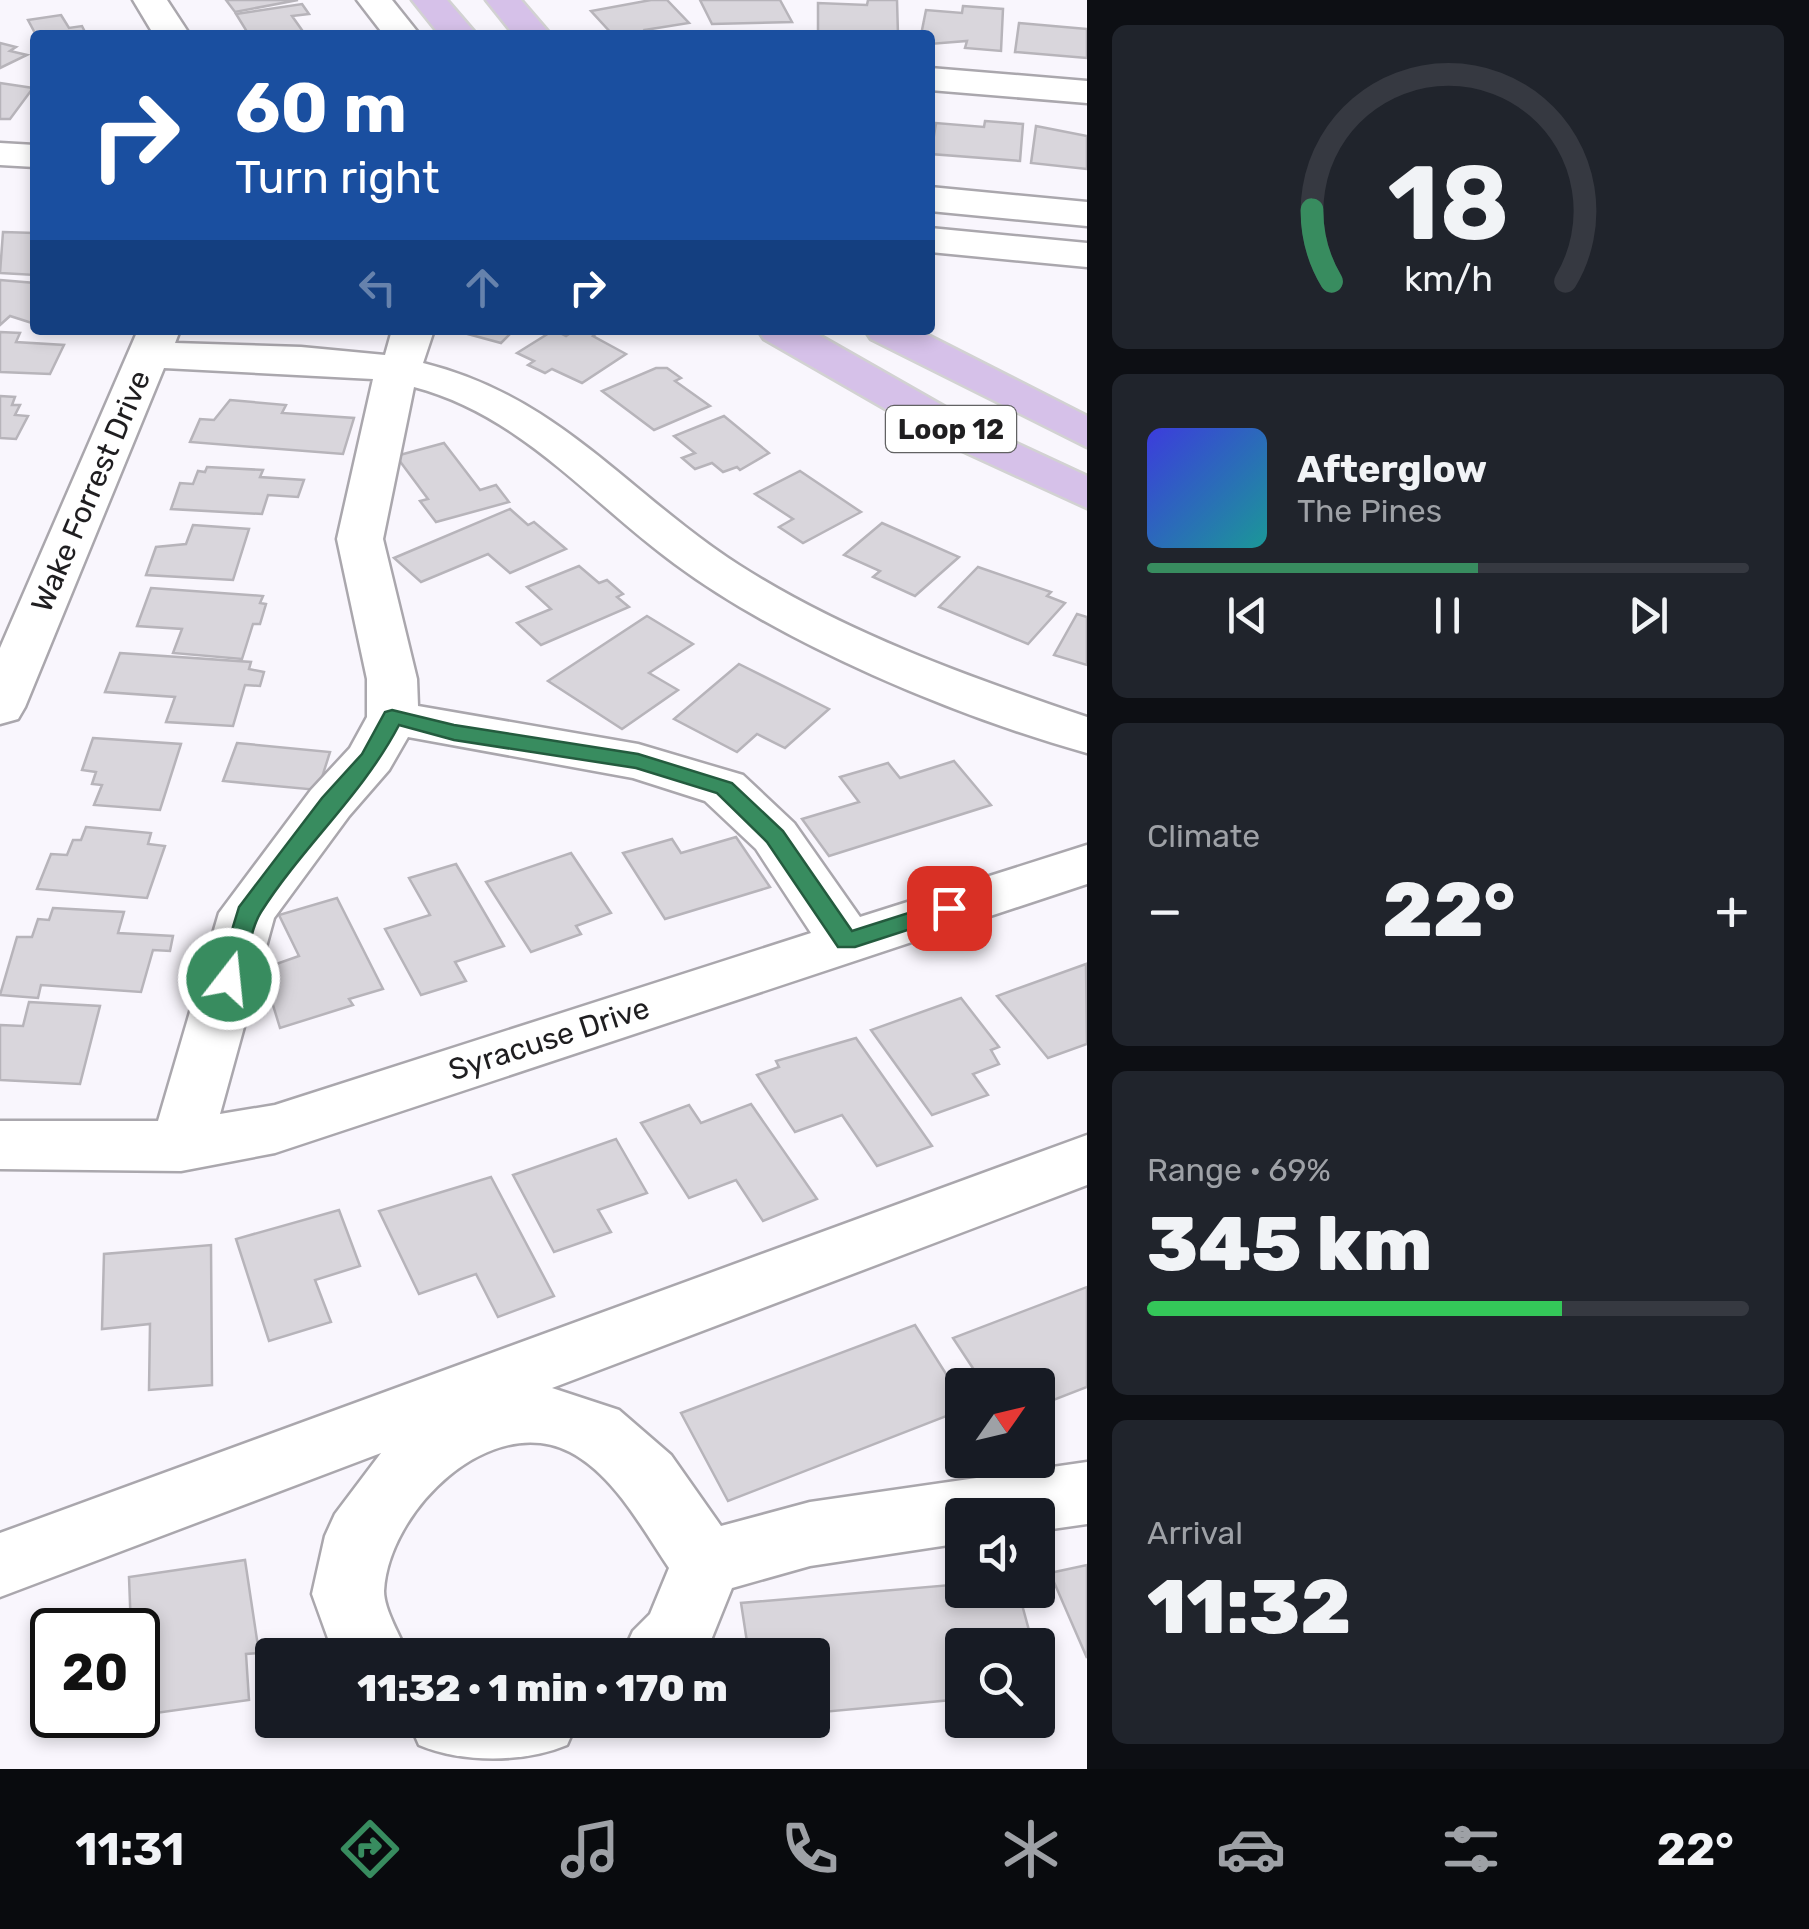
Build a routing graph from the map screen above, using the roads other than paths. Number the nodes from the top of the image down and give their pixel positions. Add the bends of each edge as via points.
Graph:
1 (150, 0) edge
2 (374, 0) edge
3 (429, 0) edge
4 (503, 0) edge
5 (169, 30) edge
6 (398, 30) edge
7 (455, 30) edge
8 (529, 30) edge
9 (935, 78) edge
10 (1086, 92) edge
11 (0, 154) edge
12 (30, 156) edge
13 (935, 200) edge
14 (1086, 214) edge
15 (935, 240) edge
16 (1086, 255) edge
17 (787, 335) edge
18 (896, 335) edge
19 (154, 342) edge
20 (404, 350) edge
21 (819, 355) junction
22 (1086, 434) edge
23 (1086, 462) edge
24 (1086, 494) edge
25 (0, 707) edge
26 (392, 717) junction
27 (1086, 736) edge
28 (1086, 864) edge
29 (846, 941) junction
30 (0, 1145) edge
31 (180, 1147) junction
32 (1086, 1159) edge
33 (1086, 1493) edge
34 (706, 1563) junction
35 (0, 1565) edge
36 (365, 1638) edge
37 (675, 1638) edge

1 - 5 street
2 - 6 street
3 - 7 main road
4 - 8 main road
9 - 10 street
11 - 12 street
13 - 14 street
15 - 16 street
17 - 21 main road, Loop 12
18 - 22 main road, Loop 12
19 - 20 street
19 - 25 street, Wake Forrest Drive
20 - 26 street via 360,538 392,679
20 - 27 street via 449,383 528,421 666,536 768,600 1012,711
21 - 23 main road
21 - 24 main road, Loop 12
26 - 29 street via 638,762 724,788 775,836
26 - 31 street via 371,758 248,913
28 - 29 street, Syracuse Drive
29 - 31 street, Syracuse Drive via 275,1129
30 - 31 street, Syracuse Drive via 82,1151
32 - 35 street
33 - 34 street via 810,1534
34 - 36 street via 647,1477 595,1431 534,1412 476,1423 419,1456 360,1536 348,1594
34 - 37 street

